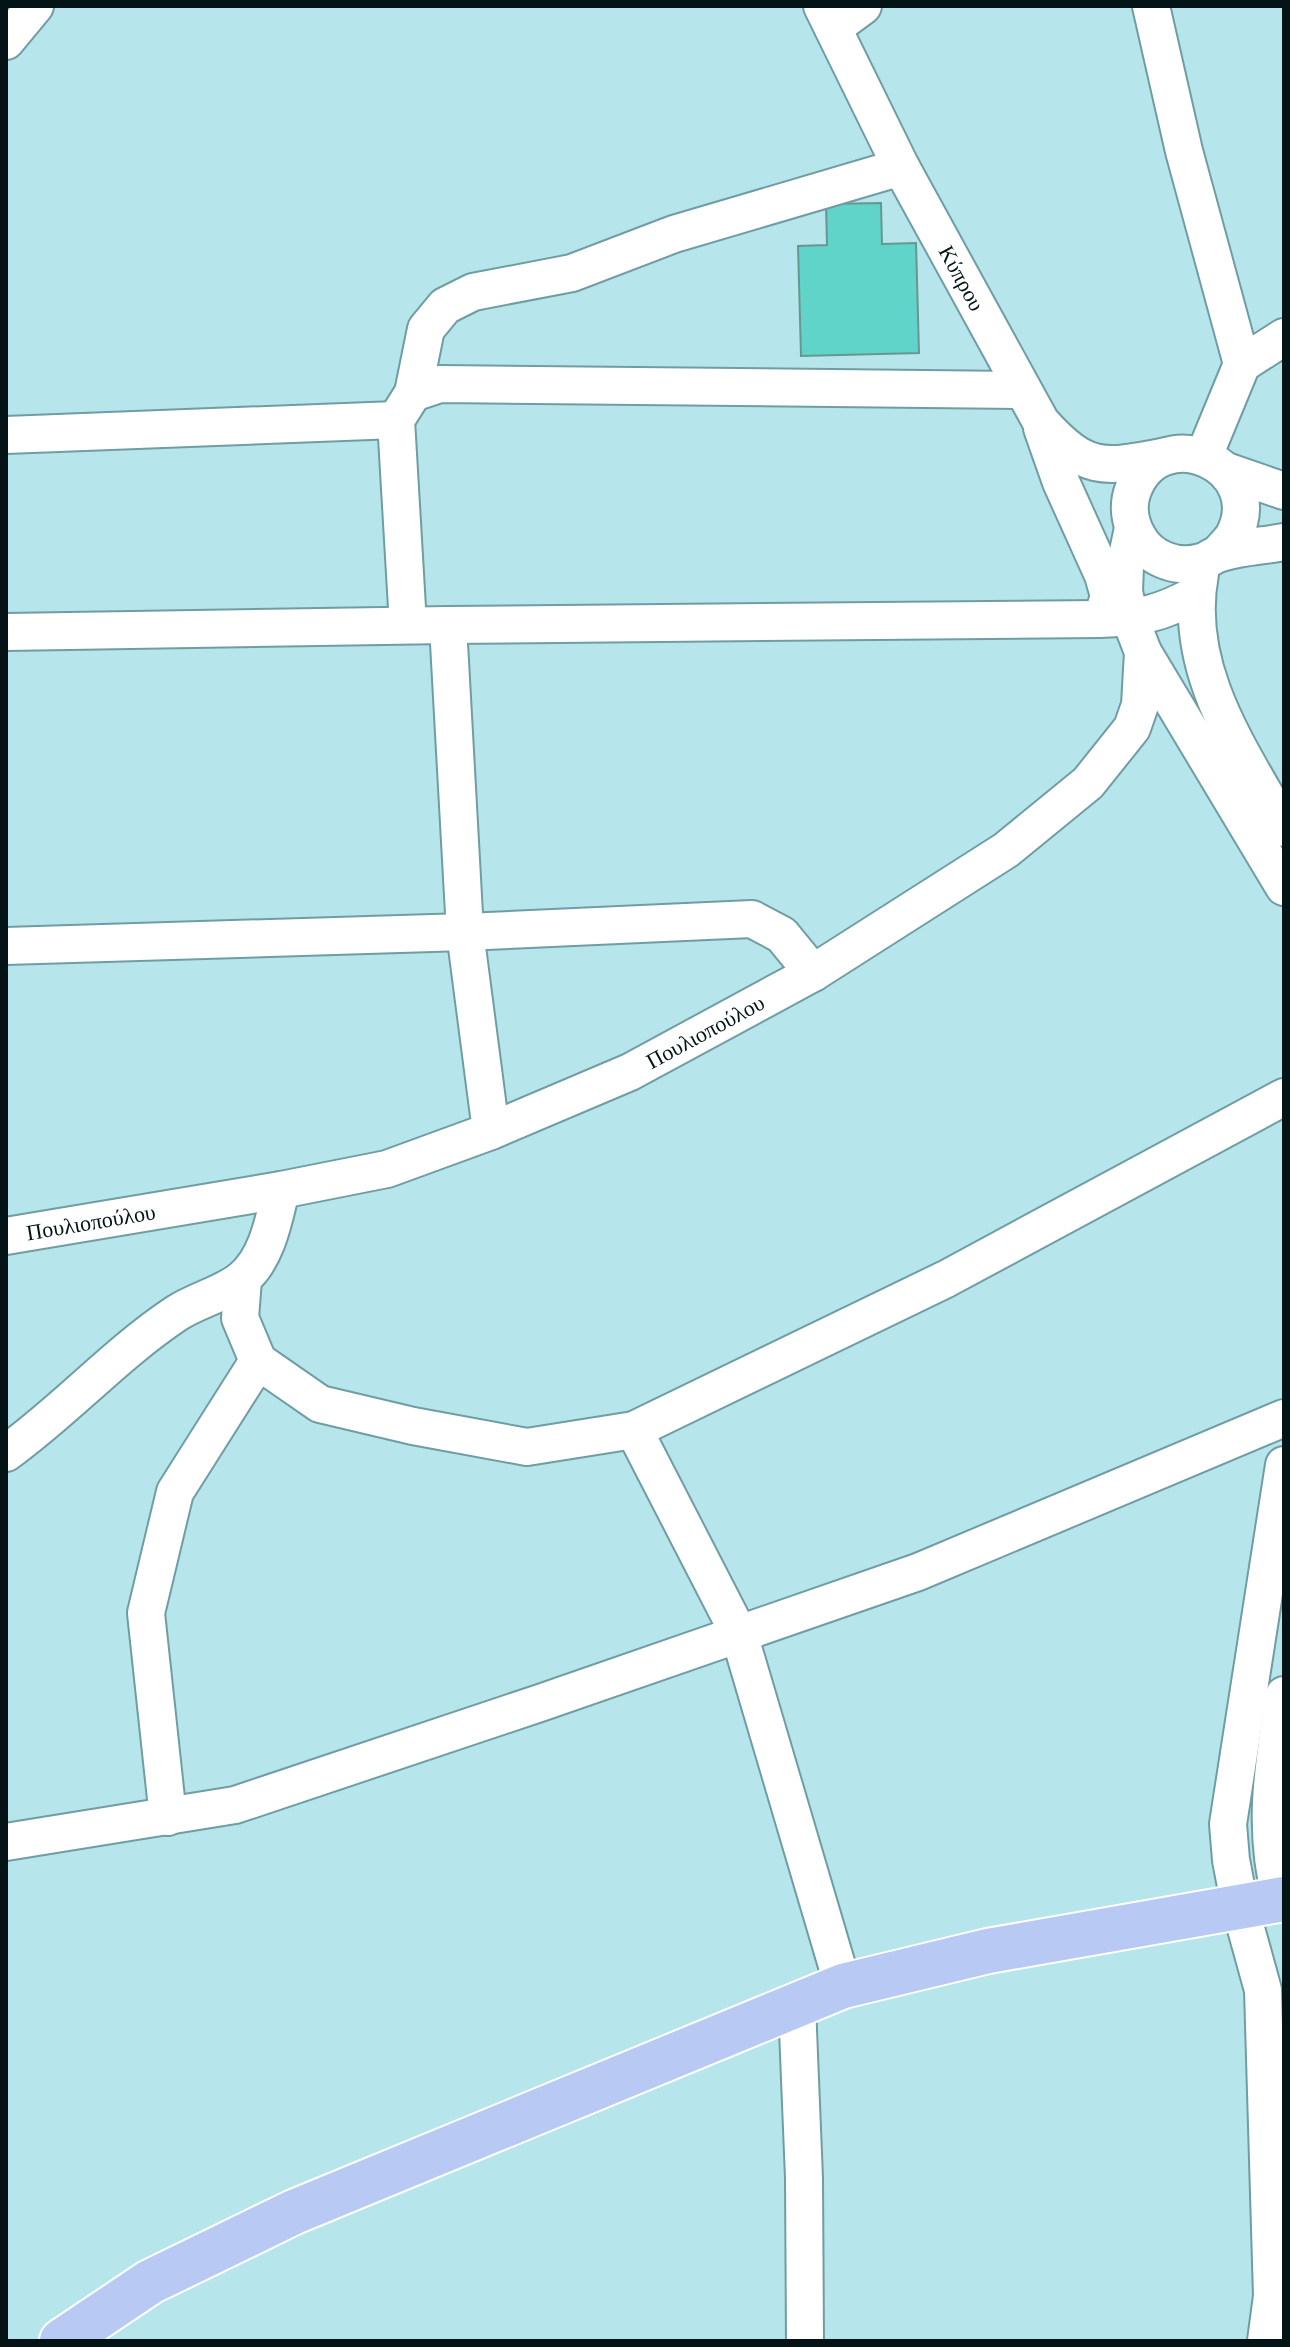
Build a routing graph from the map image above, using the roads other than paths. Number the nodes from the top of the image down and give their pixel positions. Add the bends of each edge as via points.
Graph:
1 (35, 6) edge
2 (863, 6) edge
3 (1151, 6) edge
4 (828, 17) edge
5 (6, 41) edge
6 (901, 167) junction
7 (1284, 337) edge
8 (1242, 364) junction
9 (1021, 390) junction
10 (404, 406) junction
11 (1041, 422) junction
12 (6, 435) edge
13 (1167, 456) junction
14 (1215, 464) junction
15 (1284, 491) edge
16 (1133, 528) junction
17 (1284, 542) edge
18 (1205, 570) junction
19 (1115, 619) junction
20 (408, 625) junction
21 (448, 625) junction
22 (6, 632) edge
23 (1143, 652) junction
24 (1284, 828) edge
25 (1284, 887) edge
26 (465, 932) junction
27 (6, 946) edge
28 (813, 973) junction
29 (1284, 1097) edge
30 (491, 1131) junction
31 (281, 1190) junction
32 (6, 1236) edge
33 (243, 1279) junction
34 (258, 1361) junction
35 (1284, 1418) edge
36 (634, 1430) junction
37 (6, 1453) edge
38 (1284, 1465) edge
39 (739, 1634) junction
40 (1284, 1695) edge
41 (168, 1817) junction
42 (6, 1842) edge
43 (1268, 1902) edge
44 (843, 1986) junction
45 (797, 2005) junction
46 (62, 2341) edge
47 (805, 2341) edge
48 (1266, 2341) edge

1 - 5 street
2 - 4 street
3 - 8 street
4 - 6 street, Κύπρου
6 - 9 street, Κύπρου
6 - 10 street via 674,234 572,273 473,292 445,306 426,329
7 - 8 street
8 - 14 street
9 - 10 street via 440,384
9 - 11 street, Κύπρου
10 - 12 street
10 - 20 street
11 - 13 street, Κύπρου via 1065,449 1093,463 1120,465
11 - 19 street via 1103,575 1109,596 1106,610
13 - 14 street via 1186,453
13 - 16 street via 1152,464 1135,485 1129,511
14 - 15 street
14 - 18 street via 1238,491 1241,514 1233,537
16 - 18 street via 1143,546 1160,559
16 - 19 street, Πουλιοπούλου
17 - 18 street
18 - 19 street via 1169,609
18 - 24 street via 1200,651 1209,686
19 - 21 street
19 - 23 street, Πουλιοπούλου
20 - 21 street
20 - 22 street
21 - 26 street
23 - 25 street
23 - 28 street, Πουλιοπούλου via 1140,705 1132,728 1088,783 1006,850
26 - 27 street
26 - 28 street via 752,919 782,935
26 - 30 street
28 - 30 street, Πουλιοπούλου via 630,1072
29 - 36 street via 946,1279
30 - 31 street, Πουλιοπούλου via 387,1169
31 - 32 street, Πουλιοπούλου
31 - 33 street via 259,1258
33 - 34 street via 240,1318
33 - 37 street via 178,1312
34 - 36 street via 320,1404 527,1447
34 - 41 street via 175,1492 146,1613
35 - 39 street via 918,1572
36 - 39 street
38 - 43 street via 1228,1824 1231,1860
39 - 41 street via 235,1805
39 - 44 street
40 - 43 street via 1270,1788 1273,1872
41 - 42 street
43 - 44 main road via 988,1951
43 - 48 street via 1263,1990 1272,2296
44 - 45 main road
45 - 46 main road via 294,2212 150,2282
45 - 47 street

